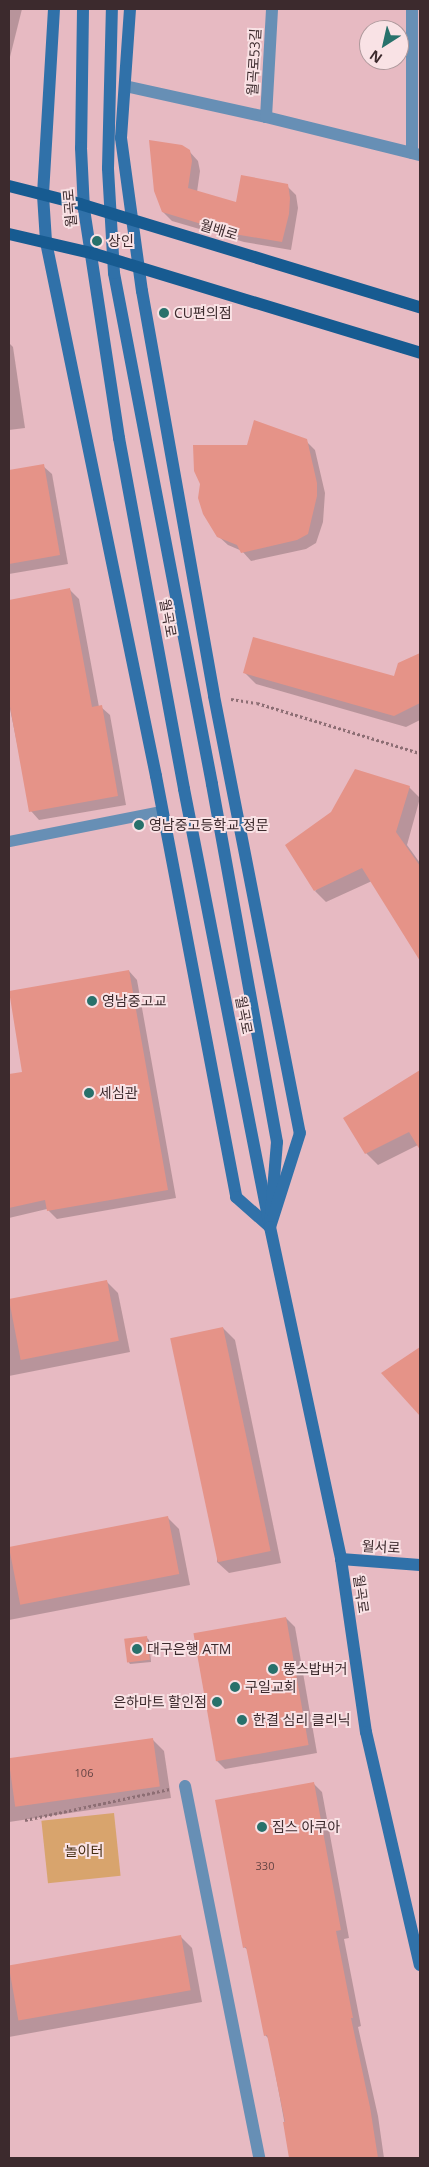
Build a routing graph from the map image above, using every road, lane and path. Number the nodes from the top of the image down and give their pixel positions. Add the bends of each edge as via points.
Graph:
1 (54, 9) edge
2 (83, 9) edge
3 (112, 9) edge
4 (130, 9) edge
5 (272, 9) edge
6 (412, 9) edge
7 (125, 86) junction
8 (266, 117) junction
9 (416, 154) edge
10 (9, 186) edge
11 (43, 194) junction
12 (132, 220) junction
13 (9, 234) edge
14 (46, 242) junction
15 (139, 268) junction
16 (420, 307) edge
17 (420, 353) edge
18 (214, 696) junction
19 (420, 753) edge
20 (161, 811) junction
21 (9, 841) edge
22 (270, 1227) junction
23 (341, 1559) junction
24 (420, 1565) edge
25 (185, 1786) joint
26 (25, 1820) dead end
27 (420, 1965) edge
28 (259, 2158) edge

1 - 11 main road
2 - 22 main road, 월곡로 via 81,148 84,209 119,438
3 - 22 main road, 월곡로 via 108,168 114,273 277,1142
4 - 7 main road
5 - 8 street, 월곡로53길
6 - 9 street
7 - 8 street
7 - 12 main road via 121,138
8 - 9 street
10 - 11 main road, 월배로
11 - 12 main road, 월배로
11 - 14 main road
12 - 15 main road
12 - 16 main road, 월배로
13 - 14 main road
14 - 15 main road
14 - 20 main road
15 - 17 main road
15 - 18 main road
18 - 19 path via 257,702
18 - 22 main road via 300,1133
20 - 21 lane
20 - 22 main road via 236,1197
22 - 23 main road, 월곡로
23 - 24 main road, 월서로
23 - 27 main road, 월곡로 via 366,1732
25 - 26 path
25 - 28 street

